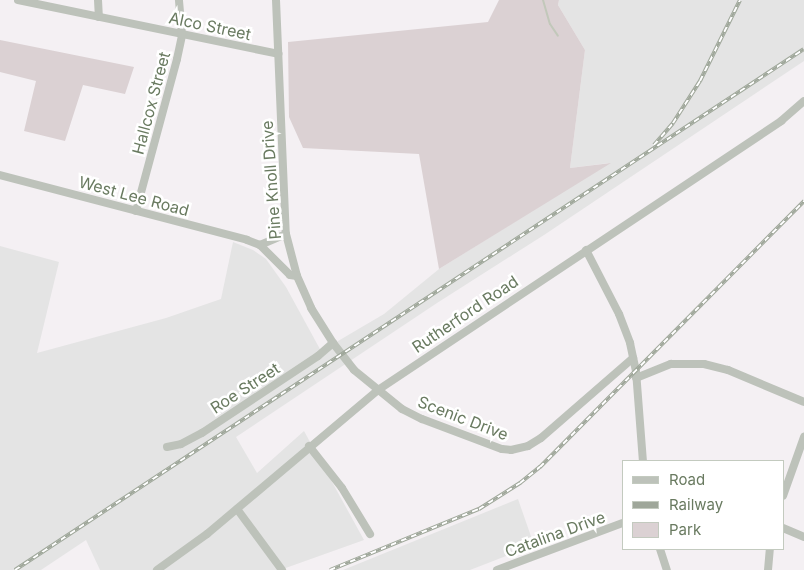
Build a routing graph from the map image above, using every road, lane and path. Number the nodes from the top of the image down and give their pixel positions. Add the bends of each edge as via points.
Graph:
1 (18, 0) edge
2 (98, 0) edge
3 (179, 0) edge
4 (276, 0) edge
5 (100, 17) junction
6 (182, 35) junction
7 (278, 54) junction
8 (804, 101) edge
9 (0, 175) edge
10 (136, 211) junction
11 (286, 234) junction
12 (260, 245) junction
13 (586, 250) junction
14 (297, 276) junction
15 (333, 343) junction
16 (633, 358) junction
17 (636, 378) junction
18 (378, 390) junction
19 (804, 402) edge
20 (804, 438) edge
21 (309, 446) junction
22 (167, 447) dead end
23 (643, 460) edge
24 (784, 493) edge
25 (237, 509) junction
26 (622, 523) edge
27 (784, 528) edge
28 (370, 534) dead end
29 (804, 537) edge
30 (660, 550) edge
31 (770, 550) edge
32 (156, 570) edge
33 (282, 570) edge
34 (497, 570) edge
35 (667, 570) edge
36 (768, 570) edge

1 - 5 street, Alco Street
2 - 5 street
3 - 6 street, Hallcox Street
4 - 7 street, Pine Knoll Drive
5 - 6 street, Alco Street
6 - 7 street, Alco Street
6 - 10 street, Hallcox Street
7 - 11 street, Pine Knoll Drive
8 - 13 street, Rutherford Road via 781,121
9 - 10 street, West Lee Road
10 - 12 street, West Lee Road
11 - 12 street
11 - 14 street, Pine Knoll Drive
12 - 14 street, West Lee Road via 290,275
13 - 16 street via 619,314
13 - 18 street, Rutherford Road
14 - 15 street, Pine Knoll Drive
15 - 18 street, Pine Knoll Drive via 354,370
15 - 22 street, Roe Street via 202,433
16 - 17 street
16 - 18 street, Scenic Drive via 541,438 515,450 502,449 422,419 402,409
17 - 19 street via 671,364 704,364 728,370
17 - 23 street
18 - 21 street, Rutherford Road
20 - 24 street
21 - 25 street, Rutherford Road
21 - 28 street via 342,488
25 - 32 street, Rutherford Road via 191,548
25 - 33 street
26 - 34 street, Catalina Drive
27 - 29 street
30 - 35 street
31 - 36 street

